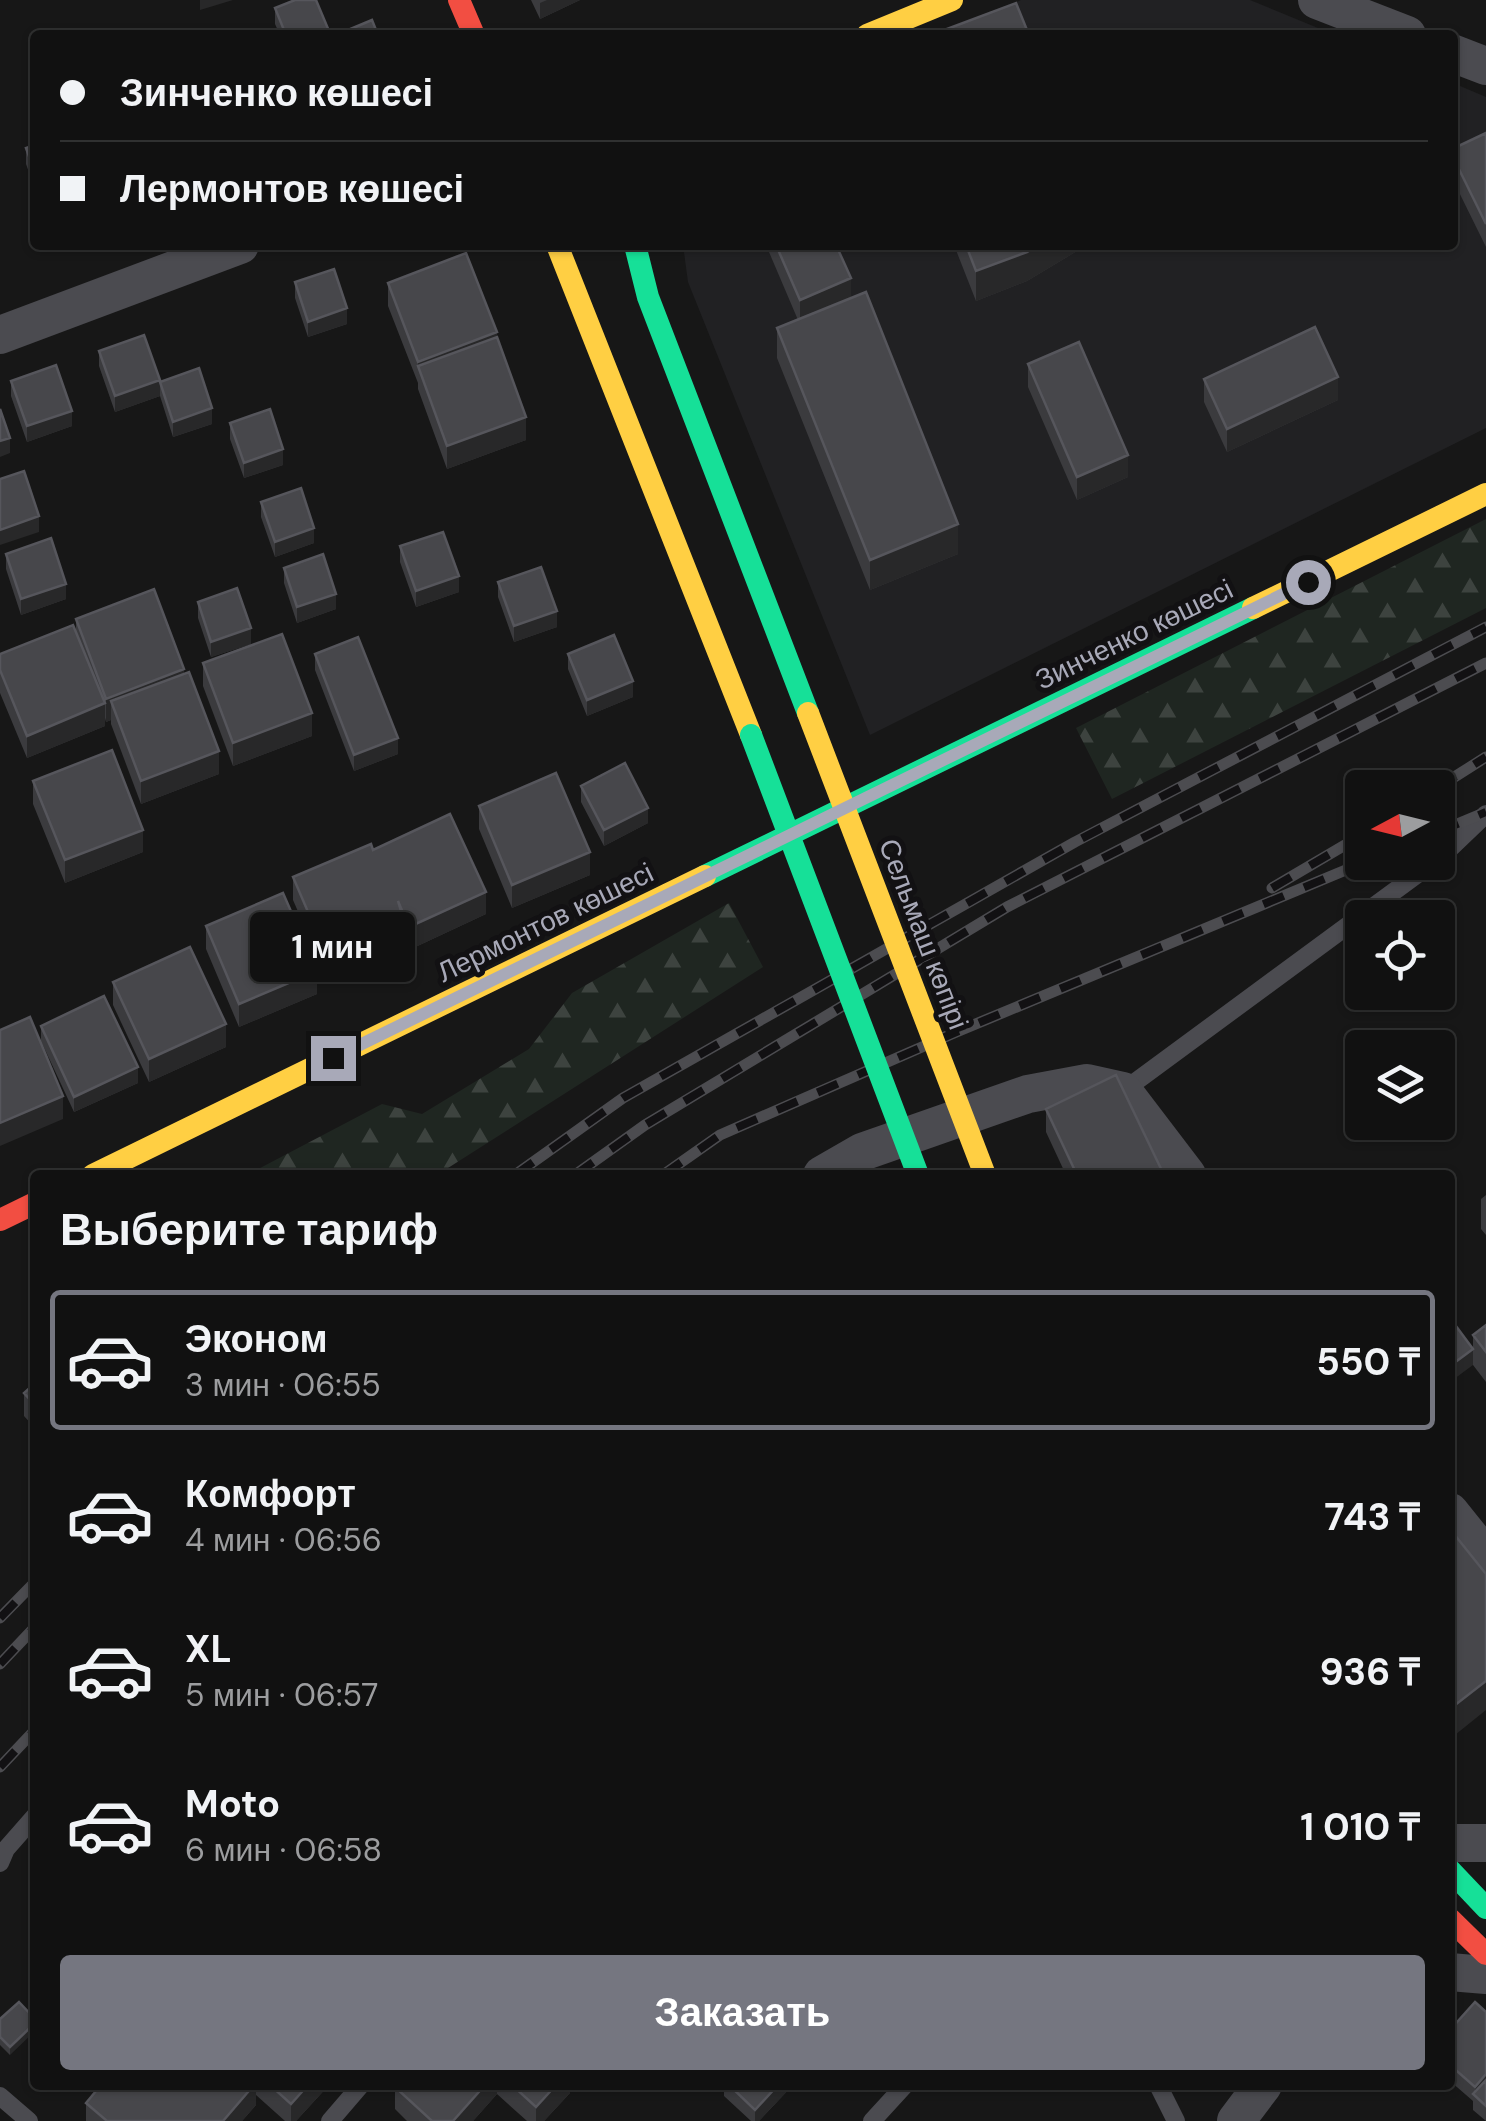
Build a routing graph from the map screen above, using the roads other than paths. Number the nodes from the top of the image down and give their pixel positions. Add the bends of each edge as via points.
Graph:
1 (460, 0) edge
2 (952, 0) edge
3 (1318, 0) edge
4 (472, 30) edge
5 (879, 30) edge
6 (1393, 30) edge
7 (1458, 55) edge
8 (1486, 66) edge
9 (227, 250) edge
10 (559, 250) edge
11 (637, 250) edge
12 (0, 335) edge
13 (1486, 494) edge
14 (1486, 814) edge
15 (808, 828) joint
16 (1455, 843) edge
17 (1410, 880) edge
18 (1124, 1091) junction
19 (103, 1170) edge
20 (831, 1170) edge
21 (916, 1170) edge
22 (983, 1170) edge
23 (1183, 1170) edge
24 (30, 1205) edge
25 (0, 1220) edge
26 (1455, 1518) edge
27 (1486, 1557) edge
28 (30, 1822) edge
29 (1486, 1843) edge
30 (1455, 1844) edge
31 (0, 1862) edge
32 (1455, 1875) edge
33 (1483, 1905) edge
34 (1455, 1924) edge
35 (1486, 1954) edge
36 (1455, 1972) edge
37 (1486, 1975) edge
38 (357, 2090) edge
39 (900, 2090) edge
40 (1160, 2090) edge
41 (1259, 2090) edge
42 (0, 2096) edge
43 (29, 2121) edge
44 (330, 2121) edge
45 (872, 2121) edge
46 (1176, 2121) edge
47 (1236, 2121) edge

1 - 4 main road
2 - 5 main road
3 - 6 street
7 - 8 street
9 - 12 street
10 - 21 main road, bridge
11 - 22 main road, Сельмаш көпірі, bridge via 648,296
13 - 15 main road, Зинченко көшесі
14 - 16 lane
15 - 19 main road, Лермонтов көшесі
17 - 18 lane
18 - 20 street via 1087,1083 1028,1094 862,1152
18 - 23 street
24 - 25 main road
26 - 27 street
28 - 31 lane
29 - 30 street
32 - 33 main road
34 - 35 main road
36 - 37 street
38 - 44 lane
39 - 45 lane
40 - 46 lane
41 - 47 street
42 - 43 lane

